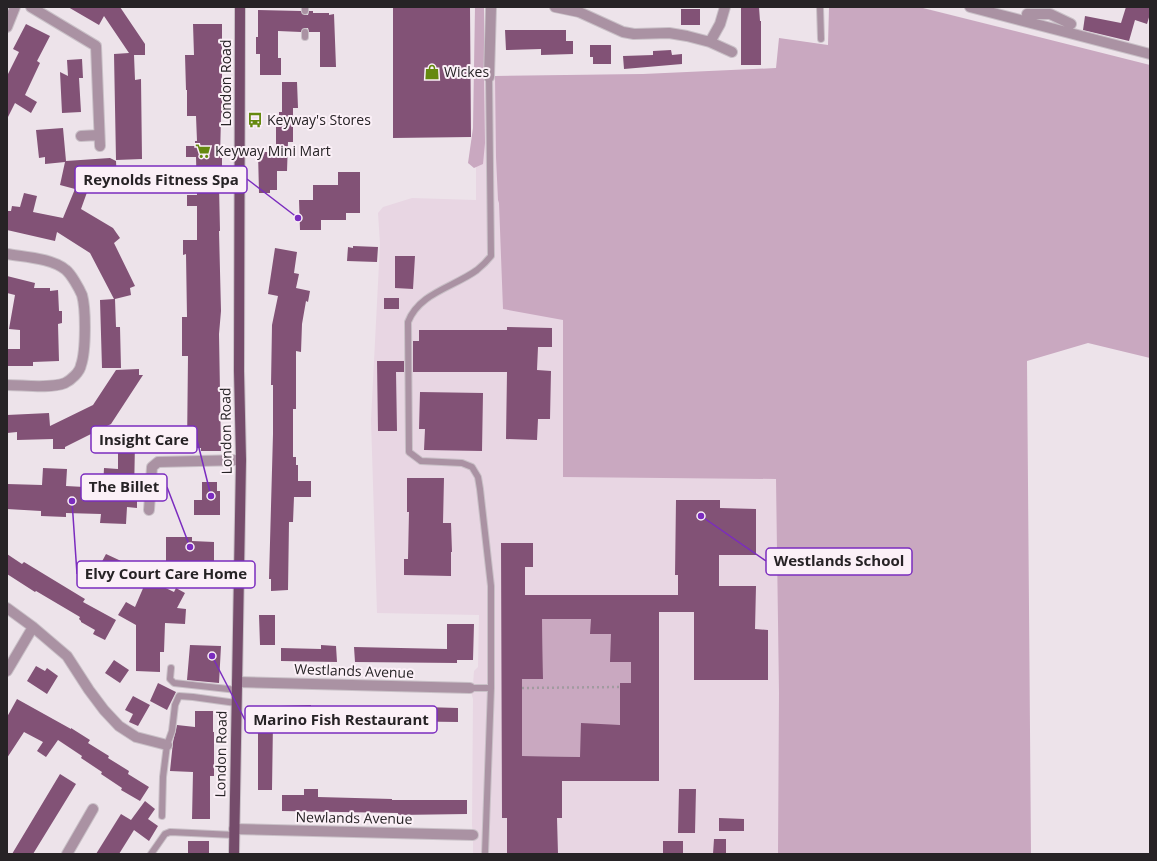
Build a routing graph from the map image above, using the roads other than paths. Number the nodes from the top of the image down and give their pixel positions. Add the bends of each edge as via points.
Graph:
1 (15, 7) edge
2 (31, 7) edge
3 (240, 7) edge
4 (491, 7) edge
5 (555, 7) edge
6 (725, 7) edge
7 (820, 7) edge
8 (970, 7) edge
9 (1051, 11) edge
10 (1027, 14) dead end
11 (1071, 24) dead end
12 (7, 27) edge
13 (821, 40) dead end
14 (710, 42) junction
15 (732, 52) dead end
16 (1150, 54) edge
17 (489, 77) joint
18 (99, 134) junction
19 (81, 136) dead end
20 (100, 146) dead end
21 (7, 254) edge
22 (7, 385) edge
23 (241, 460) junction
24 (149, 510) dead end
25 (7, 608) edge
26 (33, 626) junction
27 (171, 668) dead end
28 (7, 671) edge
29 (237, 686) junction
30 (470, 688) joint
31 (491, 688) junction
32 (236, 702) junction
33 (167, 745) junction
34 (93, 809) dead end
35 (162, 816) dead end
36 (234, 832) junction
37 (473, 835) dead end
38 (67, 854) edge
39 (151, 854) edge
40 (234, 854) edge
41 (485, 854) edge

1 - 12 street
2 - 18 street via 96,46
3 - 23 main road, London Road
4 - 17 street
5 - 14 street via 579,12 623,32 669,33
6 - 14 street via 720,24
7 - 13 lane
8 - 16 street
9 - 10 street
9 - 11 street
14 - 15 street
17 - 31 lane via 491,256 478,270 428,297 410,315 408,447 409,452 421,461 462,463 472,467 478,477 491,586
18 - 19 street
18 - 20 street
21 - 22 street via 50,262 66,270 78,286 84,305 84,354 81,367 74,376 65,383 50,386
23 - 24 street via 158,462 152,467
23 - 29 main road, London Road
25 - 26 street
26 - 28 street
26 - 33 street via 67,656 89,690 119,726 136,737
27 - 29 lane via 170,679 174,684
29 - 30 street, Westlands Avenue
29 - 32 main road, London Road
30 - 31 lane
31 - 41 lane
32 - 33 lane via 179,696
32 - 36 main road, London Road
33 - 35 lane
34 - 38 street
36 - 37 street, Newlands Avenue
36 - 39 lane via 170,832 165,834
36 - 40 main road, London Road

